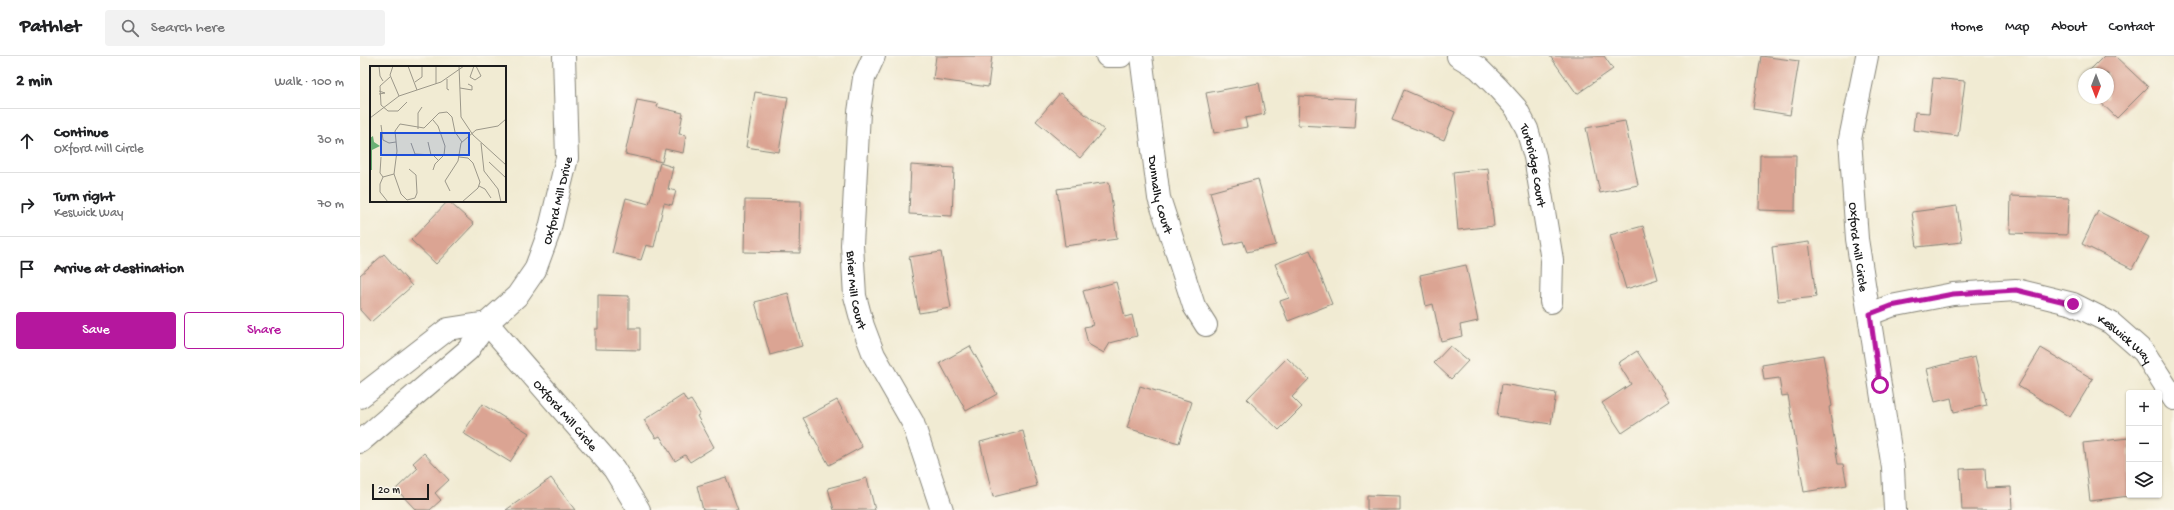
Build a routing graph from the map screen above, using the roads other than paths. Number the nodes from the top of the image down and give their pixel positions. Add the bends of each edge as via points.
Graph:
1 (564, 56) edge
2 (874, 56) edge
3 (1107, 56) edge
4 (1121, 56) edge
5 (1141, 56) edge
6 (1458, 56) edge
7 (1867, 56) edge
8 (1551, 302) dead end
9 (1870, 314) junction
10 (487, 323) junction
11 (1206, 325) dead end
12 (360, 398) edge
13 (2174, 399) edge
14 (360, 442) edge
15 (639, 510) edge
16 (942, 510) edge
17 (1895, 510) edge

1 - 10 street, Oxford Mill Drive via 567,158 549,232 535,270 517,296
2 - 16 street, Brier Mill Court via 864,78 859,112 852,246 855,296 874,355 913,423
3 - 4 street
5 - 11 street, Dunnally Court via 1159,198 1194,306
6 - 8 street, Turbridge Court via 1478,68 1498,88 1516,108 1527,129 1535,157 1552,260
7 - 9 street, Oxford Mill Circle via 1850,139 1857,239
9 - 13 street, Keswick Way via 1891,306 1953,294 2008,290 2073,304 2111,323 2144,352
9 - 17 street, Oxford Mill Circle via 1893,468
10 - 12 street via 448,329
10 - 14 street, Oxford Mill Drive via 468,350
10 - 15 street, Oxford Mill Circle via 614,469

